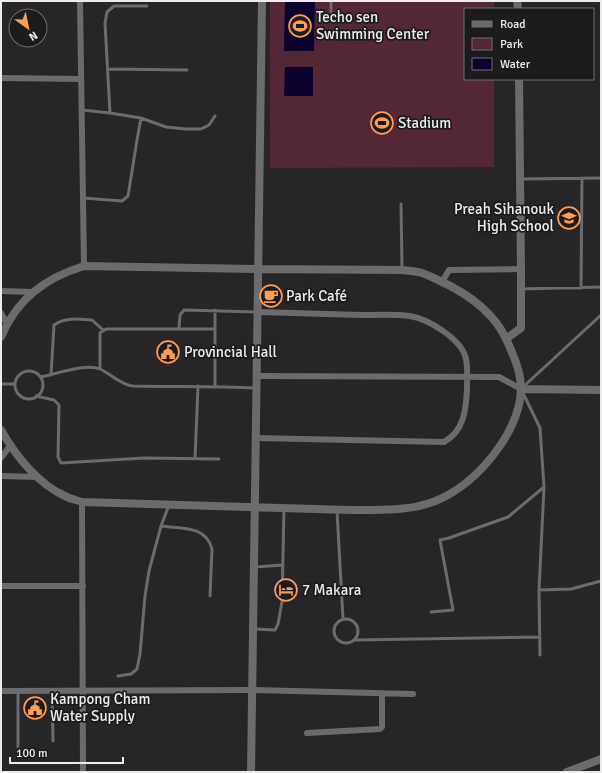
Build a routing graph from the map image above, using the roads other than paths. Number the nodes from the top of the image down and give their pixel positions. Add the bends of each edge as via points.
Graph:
1 (80, 1) edge
2 (262, 1) edge
3 (331, 1) edge
4 (147, 6) dead end
5 (331, 12) dead end
6 (108, 69) junction
7 (187, 70) dead end
8 (1, 78) edge
9 (81, 79) junction
10 (519, 80) edge
11 (82, 110) junction
12 (110, 112) junction
13 (215, 116) dead end
14 (141, 118) junction
15 (582, 178) junction
16 (601, 178) edge
17 (520, 179) junction
18 (83, 198) junction
19 (401, 204) dead end
20 (84, 266) junction
21 (258, 269) junction
22 (521, 269) junction
23 (402, 270) junction
24 (442, 282) junction
25 (601, 287) edge
26 (581, 288) junction
27 (521, 289) junction
28 (1, 291) edge
29 (33, 292) junction
30 (215, 310) junction
31 (258, 312) junction
32 (1, 313) edge
33 (601, 315) edge
34 (7, 324) junction
35 (179, 328) junction
36 (215, 329) junction
37 (103, 330) junction
38 (1, 337) edge
39 (506, 339) junction
40 (100, 369) junction
41 (51, 375) junction
42 (257, 376) junction
43 (467, 376) junction
44 (41, 377) junction
45 (1, 384) edge
46 (15, 384) junction
47 (198, 386) junction
48 (215, 386) junction
49 (257, 388) junction
50 (521, 389) junction
51 (601, 390) edge
52 (36, 396) junction
53 (1, 430) edge
54 (256, 438) junction
55 (10, 446) junction
56 (1, 458) edge
57 (195, 459) junction
58 (218, 460) dead end
59 (1, 476) edge
60 (37, 477) junction
61 (544, 486) junction
62 (82, 502) junction
63 (169, 505) junction
64 (255, 508) junction
65 (284, 508) junction
66 (337, 509) junction
67 (161, 526) junction
68 (283, 565) junction
69 (254, 568) junction
70 (601, 580) edge
71 (1, 586) edge
72 (82, 586) junction
73 (539, 590) junction
74 (210, 596) dead end
75 (431, 612) dead end
76 (343, 619) junction
77 (253, 629) junction
78 (540, 637) junction
79 (354, 640) junction
80 (540, 655) dead end
81 (118, 676) dead end
82 (253, 690) junction
83 (18, 691) junction
84 (52, 691) junction
85 (83, 691) junction
86 (1, 692) edge
87 (382, 693) junction
88 (413, 694) dead end
89 (307, 733) dead end
90 (53, 741) dead end
91 (18, 747) dead end
92 (601, 759) edge
93 (83, 772) edge
94 (252, 772) edge
95 (567, 772) edge

1 - 9 street
2 - 21 street
3 - 5 lane
4 - 6 lane via 114,6 107,12 105,23
6 - 7 lane
6 - 12 lane
8 - 9 street
9 - 11 street
10 - 17 street
11 - 12 lane
11 - 18 street
12 - 14 lane
13 - 14 lane via 209,125 201,130 166,127
14 - 18 lane via 128,196 122,201
15 - 16 lane
15 - 17 lane
15 - 26 lane
17 - 22 street
18 - 20 street
19 - 23 lane
20 - 21 street
20 - 29 street via 47,281
21 - 23 street
21 - 31 street
22 - 24 street via 449,270
22 - 27 street
23 - 24 street via 422,273
24 - 39 street via 461,290 478,304 494,319
25 - 26 lane
26 - 27 lane
27 - 39 street via 521,328
28 - 29 street
29 - 34 street via 17,308
30 - 31 lane
30 - 35 lane via 184,310 180,315
30 - 36 lane
31 - 42 street
31 - 43 street via 410,316 438,328 452,338 466,358
32 - 34 street
33 - 50 lane
34 - 38 street
35 - 36 lane
35 - 37 lane
36 - 48 lane
37 - 40 lane via 100,333
37 - 41 lane via 92,320 59,321 54,325
39 - 50 street via 519,372
40 - 41 lane via 71,370
40 - 47 lane via 130,386
41 - 44 lane
42 - 43 street
42 - 49 street
43 - 50 street via 498,377
43 - 54 street via 464,416 458,431 444,442
44 - 46 lane via 34,372 26,371 18,376
44 - 52 lane via 42,390
45 - 46 lane
46 - 52 lane via 17,392 24,398
47 - 48 lane
47 - 57 lane
48 - 49 lane
49 - 54 street
50 - 51 street
50 - 61 lane via 540,428
50 - 66 street via 514,420 502,442 470,480 447,496 417,507 388,510
52 - 57 lane via 54,400 59,405 58,457 61,463 144,458
53 - 55 street
54 - 64 street
55 - 56 street
55 - 60 street
57 - 58 lane
59 - 60 street
60 - 62 street via 65,496
61 - 73 lane
61 - 75 lane via 508,517 440,540 452,610
62 - 63 street
62 - 72 street
63 - 64 street
63 - 67 lane
64 - 65 street
64 - 69 street
65 - 66 street
65 - 68 lane
66 - 76 lane
67 - 74 lane via 199,531 210,542
67 - 81 lane via 149,571 137,669 131,674
68 - 69 lane
68 - 77 lane via 282,602 278,624 275,630
69 - 77 street
70 - 73 lane via 571,589
71 - 72 street
72 - 85 street
73 - 78 lane
76 - 79 lane via 353,621 357,626 357,637
76 - 79 lane via 333,628 334,635 343,644 352,643
77 - 82 street
78 - 79 lane
78 - 80 lane
82 - 85 street
82 - 87 street
82 - 94 street
83 - 84 street
83 - 86 street
83 - 91 lane
84 - 85 street
84 - 90 lane
85 - 93 street
87 - 88 street
87 - 89 street via 380,730
92 - 95 street

